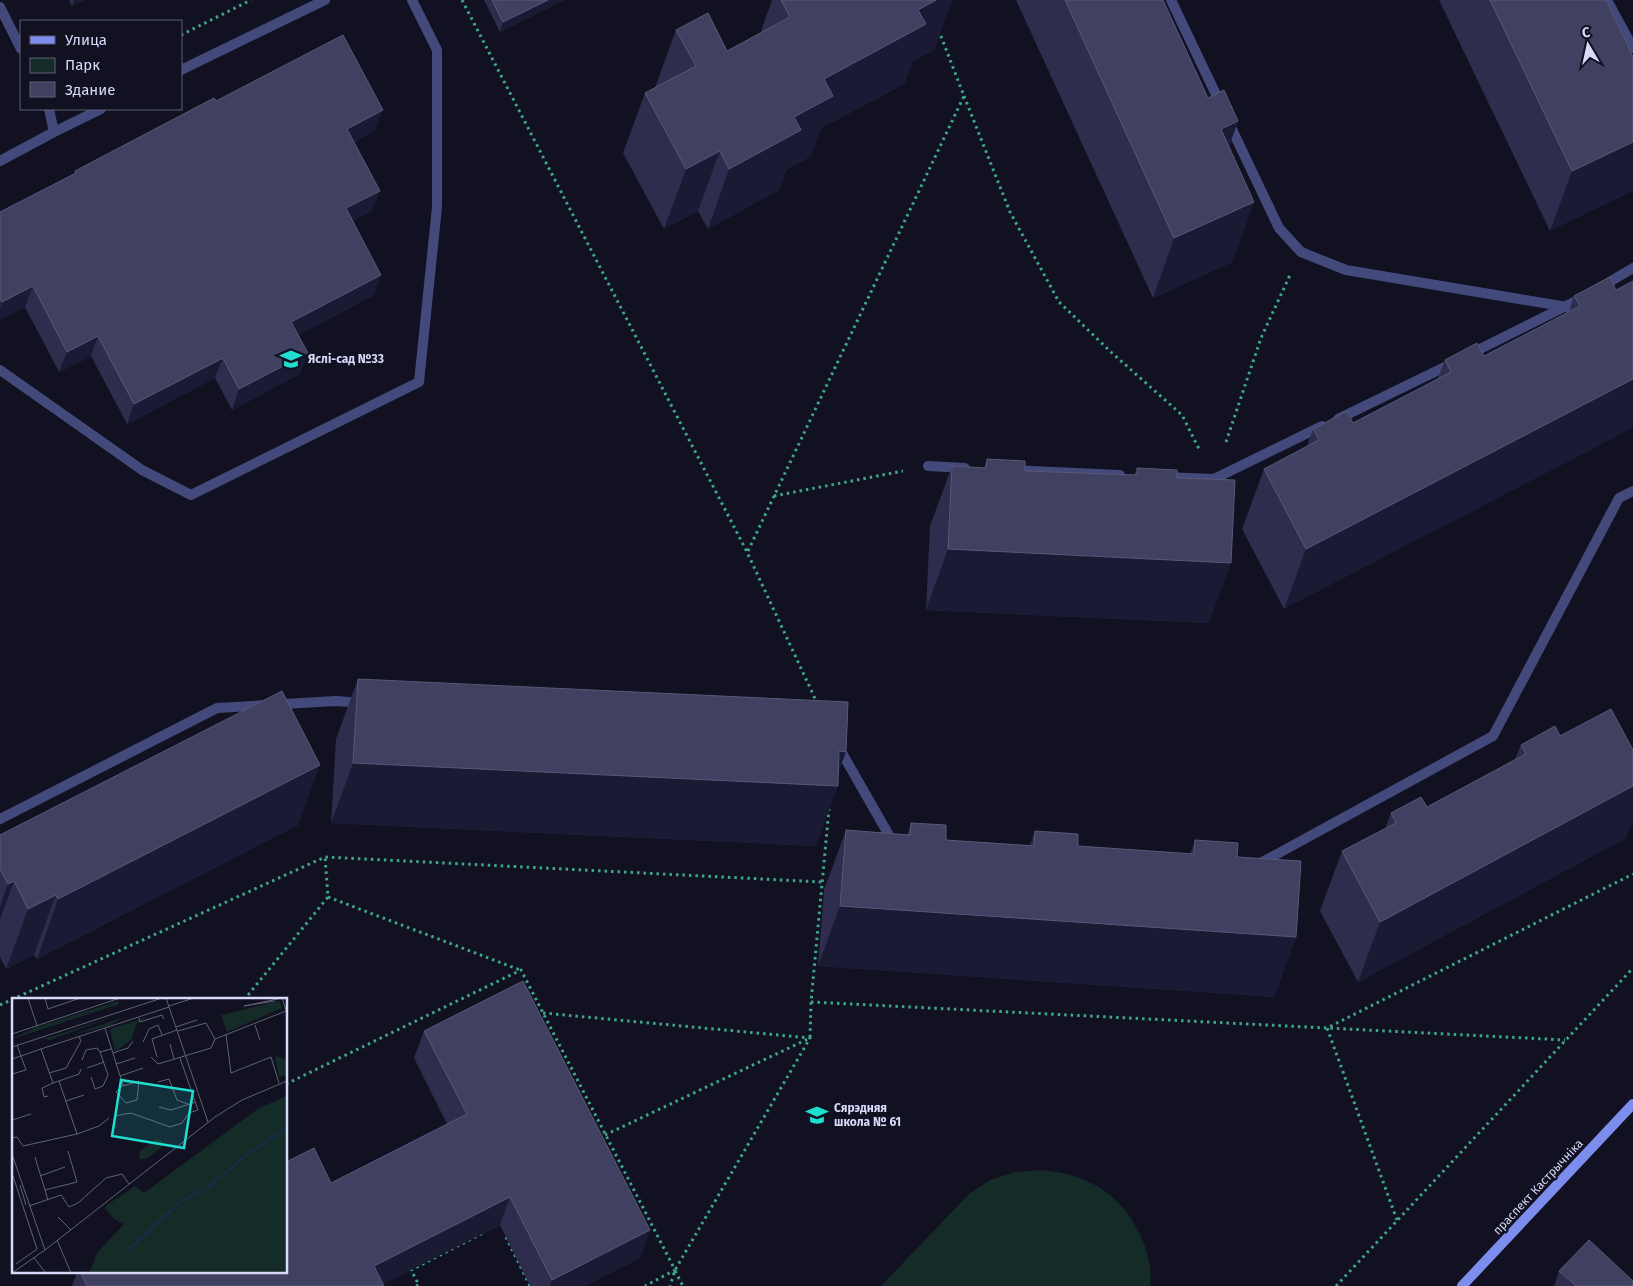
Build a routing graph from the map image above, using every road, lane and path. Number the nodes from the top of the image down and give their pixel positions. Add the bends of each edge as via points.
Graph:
1 (251, 0) edge
2 (325, 0) edge
3 (412, 0) edge
4 (462, 0) edge
5 (1171, 0) edge
6 (1607, 0) edge
7 (0, 7) edge
8 (937, 26) dead end
9 (182, 34) edge
10 (20, 47) edge
11 (1633, 48) edge
12 (182, 70) edge
13 (964, 96) junction
14 (49, 110) edge
15 (99, 110) edge
16 (54, 132) junction
17 (0, 161) edge
18 (1301, 252) junction
19 (1633, 268) edge
20 (1567, 307) junction
21 (0, 370) edge
22 (928, 466) joint
23 (978, 468) edge
24 (997, 469) edge
25 (1126, 475) edge
26 (1155, 476) edge
27 (1214, 479) junction
28 (1633, 491) edge
29 (774, 496) junction
30 (747, 552) junction
31 (376, 704) edge
32 (830, 741) joint
33 (829, 807) edge
34 (0, 819) edge
35 (907, 849) edge
36 (325, 857) junction
37 (1247, 871) edge
38 (1633, 874) edge
39 (822, 882) junction
40 (328, 896) junction
41 (1633, 968) edge
42 (521, 970) junction
43 (15, 998) edge
44 (246, 998) edge
45 (12, 1000) edge
46 (811, 1002) junction
47 (0, 1005) edge
48 (543, 1013) junction
49 (1327, 1028) junction
50 (810, 1038) junction
51 (1565, 1040) junction
52 (288, 1083) edge
53 (1633, 1104) edge
54 (605, 1135) junction
55 (1397, 1220) junction
56 (480, 1226) edge
57 (505, 1235) dead end
58 (675, 1270) junction
59 (416, 1286) edge
60 (530, 1286) edge
61 (645, 1286) edge
62 (670, 1286) edge
63 (683, 1286) edge
64 (1336, 1286) edge
65 (1462, 1286) edge

1 - 9 path
2 - 12 lane
3 - 21 lane via 437,50 436,207 419,382 191,495 142,470
4 - 30 path
5 - 18 lane via 1279,228
6 - 11 lane
7 - 10 lane
8 - 13 path
13 - 27 path via 1010,212 1059,302 1182,415
13 - 29 path
14 - 16 lane
15 - 16 lane
16 - 17 lane
18 - 20 lane via 1346,270
18 - 27 path via 1261,338
19 - 20 lane
20 - 27 lane
22 - 23 lane
22 - 29 path
24 - 25 lane
26 - 27 lane
28 - 37 lane via 1619,498 1494,736
29 - 30 path
30 - 32 path
31 - 34 lane via 336,701 217,708
32 - 35 lane via 897,848
33 - 39 path
36 - 39 path
36 - 40 path
36 - 43 path
38 - 49 path
39 - 46 path
40 - 42 path
40 - 44 path
41 - 51 path
42 - 48 path
42 - 52 path
45 - 47 path
46 - 49 path
46 - 50 path
48 - 50 path
48 - 54 path
49 - 51 path
49 - 55 path
50 - 54 path
50 - 58 path
51 - 55 path
53 - 65 main road, праспект Кастрычніка
54 - 58 path
55 - 64 path
56 - 59 path via 483,1233 411,1270 419,1285
57 - 60 path
58 - 61 path
58 - 62 path
58 - 63 path

